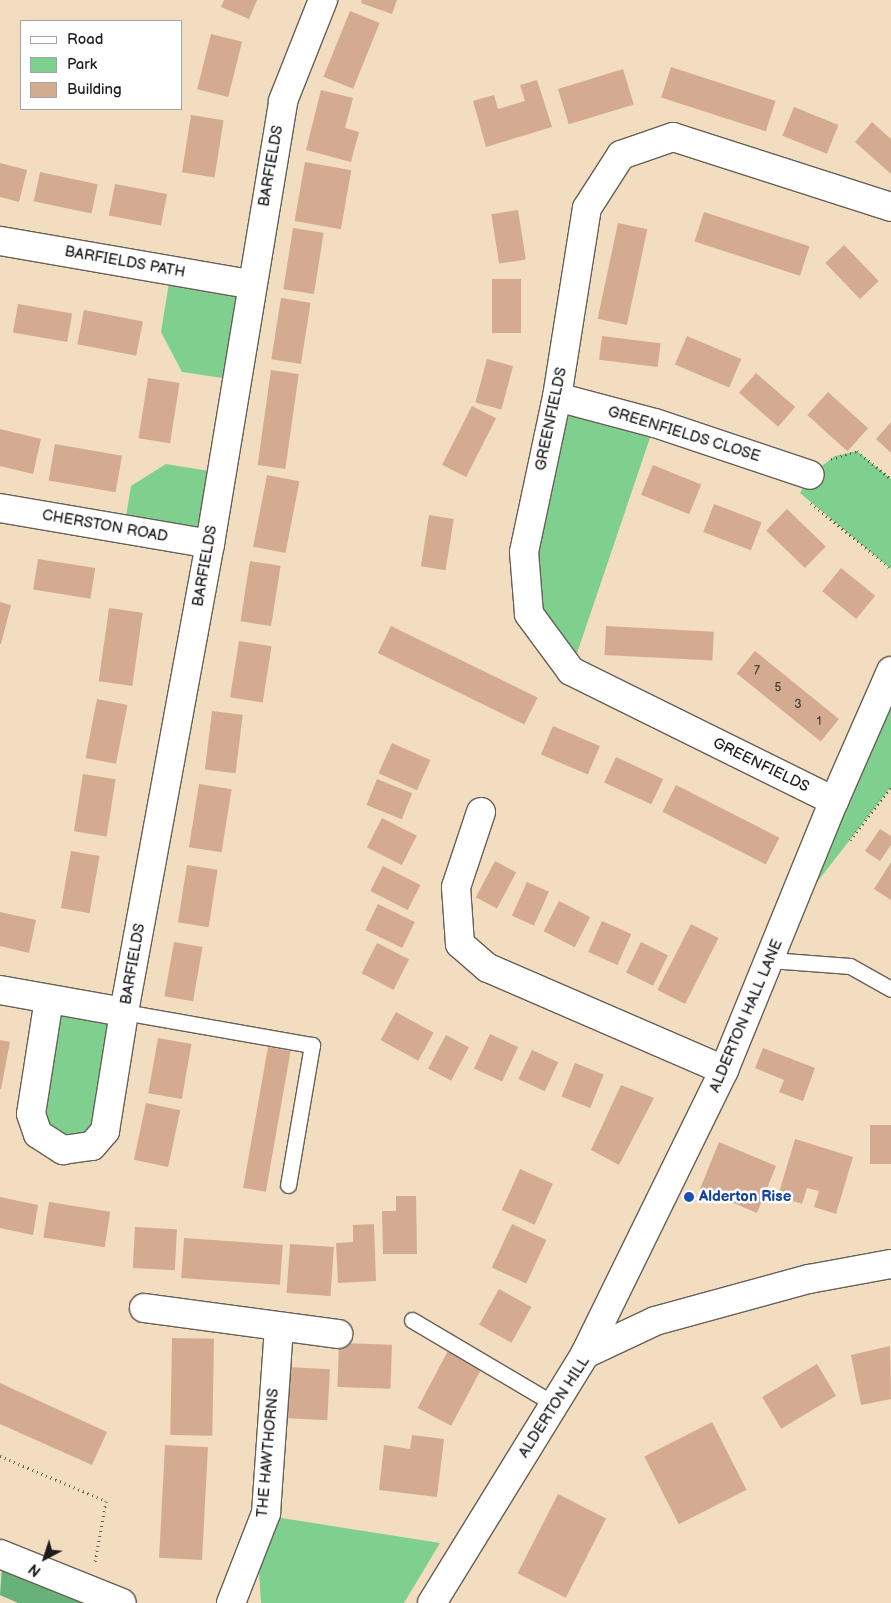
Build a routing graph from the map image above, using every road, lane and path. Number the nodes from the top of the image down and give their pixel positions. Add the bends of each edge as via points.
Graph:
1 (323, 0) edge
2 (891, 207) edge
3 (0, 241) edge
4 (250, 284) junction
5 (557, 397) junction
6 (802, 471) junction
7 (891, 480) edge
8 (0, 508) edge
9 (210, 544) junction
10 (891, 570) edge
11 (888, 687) edge
12 (834, 801) junction
13 (482, 812) dead end
14 (770, 960) junction
15 (891, 989) edge
16 (0, 990) edge
17 (49, 999) junction
18 (124, 1012) junction
19 (724, 1070) junction
20 (288, 1185) dead end
21 (891, 1264) edge
22 (144, 1308) dead end
23 (412, 1320) dead end
24 (279, 1327) junction
25 (338, 1334) dead end
26 (585, 1354) junction
27 (554, 1404) junction
28 (0, 1456) edge
29 (0, 1554) edge
30 (90, 1591) junction
31 (122, 1603) edge
32 (231, 1603) edge
33 (432, 1603) edge

1 - 4 street, BARFIELDS via 283,101
2 - 5 street, GREENFIELDS via 673,136 621,155 587,208
3 - 4 street, BARFIELDS PATH
4 - 9 street, BARFIELDS
5 - 6 street, GREENFIELDS CLOSE via 655,423
5 - 12 street, GREENFIELDS via 524,552 529,614 571,671
6 - 7 path via 857,450
6 - 10 path via 800,493
8 - 9 street, CHERSTON ROAD
9 - 18 street, BARFIELDS
11 - 12 street, ALDERTON HALL LANE
12 - 14 street, ALDERTON HALL LANE
13 - 19 street via 456,887 460,944 488,968
14 - 15 lane via 850,966
14 - 19 street, ALDERTON HALL LANE
16 - 17 street, BARFIELDS
17 - 18 street, BARFIELDS
17 - 18 street via 31,1114 38,1134 63,1150 92,1146 105,1131
18 - 20 lane via 312,1045
19 - 26 street, ALDERTON HALL LANE
21 - 26 street, ALDERTON HILL via 808,1280 655,1321
22 - 24 street
23 - 27 lane
24 - 25 street
24 - 32 street, THE HAWTHORNS via 266,1513
26 - 27 street, ALDERTON HILL
27 - 33 street, ALDERTON HILL
28 - 30 path via 106,1501
29 - 30 street
30 - 31 street

